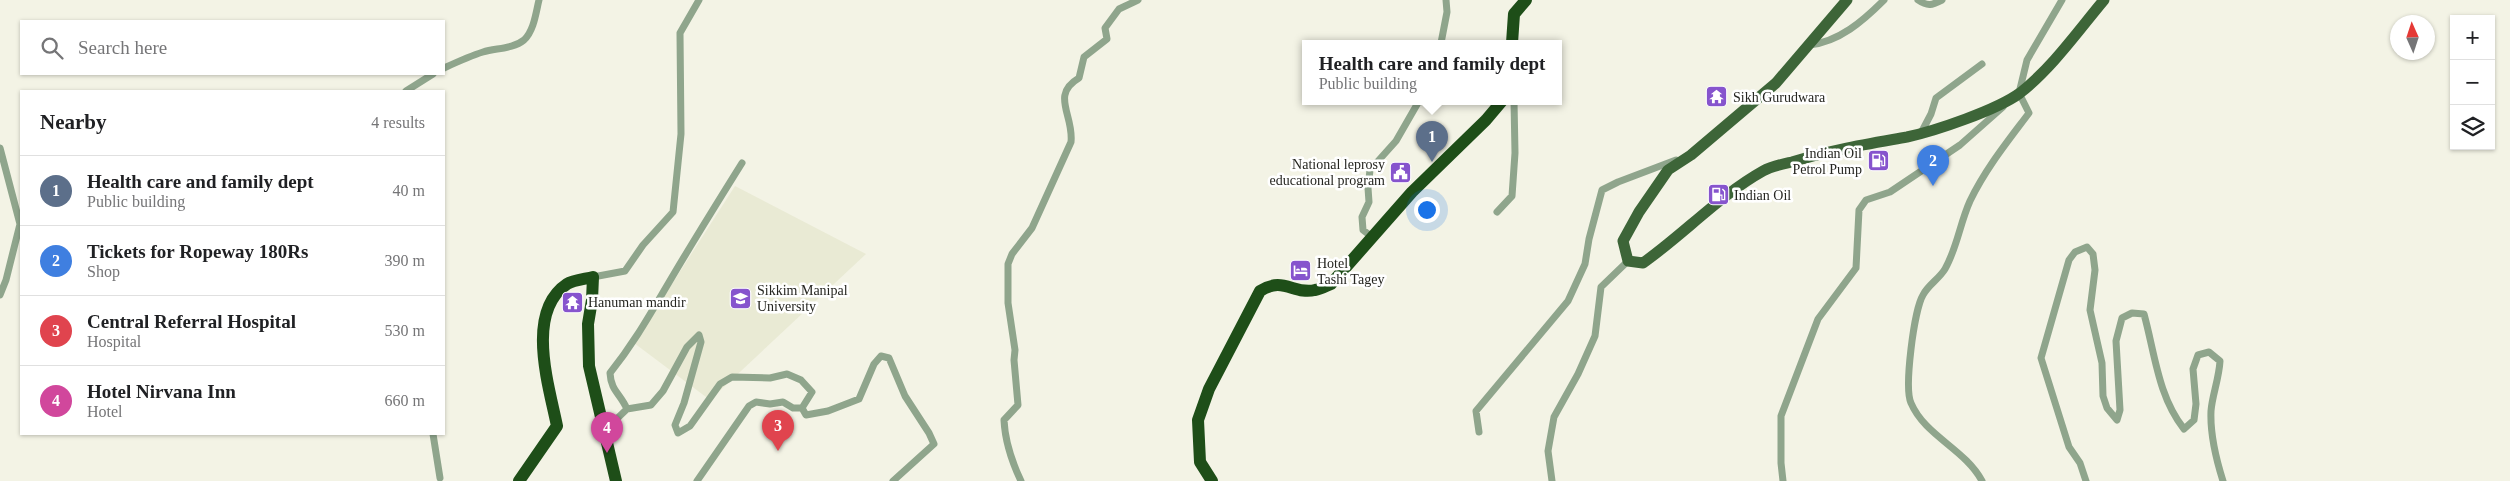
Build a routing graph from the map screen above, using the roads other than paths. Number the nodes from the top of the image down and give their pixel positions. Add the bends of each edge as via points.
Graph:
1 (539, 0) edge
2 (699, 0) edge
3 (1138, 0) edge
4 (1446, 0) edge
5 (1526, 0) edge
6 (1846, 0) edge
7 (1884, 0) edge
8 (1918, 0) edge
9 (1942, 0) edge
10 (2062, 0) edge
11 (2104, 0) edge
12 (1442, 40) edge
13 (1512, 40) edge
14 (1809, 46) junction
15 (1982, 64) dead end
16 (445, 68) edge
17 (431, 75) edge
18 (408, 90) edge
19 (2019, 93) junction
20 (1417, 105) edge
21 (1499, 105) edge
22 (1514, 105) edge
23 (1921, 133) junction
24 (0, 148) edge
25 (1691, 155) junction
26 (742, 163) dead end
27 (1497, 212) dead end
28 (1372, 237) junction
29 (1628, 261) junction
30 (592, 277) junction
31 (0, 296) edge
32 (627, 408) junction
33 (802, 408) junction
34 (604, 431) junction
35 (1479, 432) dead end
36 (433, 435) edge
37 (440, 478) dead end
38 (519, 481) edge
39 (616, 481) edge
40 (697, 481) edge
41 (893, 481) edge
42 (1021, 481) edge
43 (1212, 481) edge
44 (1552, 481) edge
45 (1783, 481) edge
46 (1982, 481) edge
47 (2086, 481) edge
48 (2223, 481) edge

1 - 16 street via 535,20 525,40
2 - 30 street via 680,34 681,134 673,212 625,271
3 - 42 street via 1119,9 1105,28 1106,39 1084,57 1079,78 1068,84 1063,97 1072,130 1071,142 1032,228 1008,264 1008,303 1018,405 1004,420 1013,465
4 - 12 street
5 - 13 highway via 1514,14
6 - 14 main road
7 - 14 street via 1862,22 1824,44
8 - 9 street via 1926,5
10 - 19 street via 2028,60
11 - 19 main road
14 - 25 main road via 1776,83
15 - 23 street via 1936,98
17 - 18 street
19 - 23 main road via 1973,116
19 - 45 street via 1960,145 1890,192 1866,200 1858,210 1856,268 1818,319 1781,416
19 - 46 street via 2029,112 1986,172 1944,270 1923,295 1914,319 1910,402 1919,418 1963,455
20 - 28 street via 1396,141 1370,170 1369,202 1362,218 1363,230
21 - 28 highway
22 - 27 street via 1512,196
23 - 29 main road via 1810,156 1764,170 1701,215 1643,263
24 - 31 street via 20,224
25 - 29 main road via 1668,170 1639,212 1623,241
25 - 35 street via 1602,190 1588,239 1585,264 1568,301 1476,411
26 - 32 street via 667,285 656,309 610,373 611,386
28 - 43 highway via 1331,284 1314,291 1286,285 1270,285 1260,291 1209,389 1198,420 1200,462
29 - 44 street via 1601,287 1594,336 1554,417 1548,451
30 - 34 highway via 589,366
30 - 38 highway via 567,284 550,301 543,321 542,344 558,426
32 - 33 street via 651,404 663,391 686,347 698,335 701,342 675,425 678,433 690,426 720,384 732,377 770,378 787,374 801,380 812,392
32 - 34 street
33 - 40 street via 793,408 783,402 756,402 749,406
33 - 41 street via 806,415 828,411 859,399 874,364 881,356 889,358 905,396 934,444
34 - 39 highway
36 - 37 street
47 - 48 street via 2080,463 2069,447 2041,358 2068,260 2088,247 2093,254 2095,270 2090,310 2102,363 2107,408 2118,420 2116,342 2122,318 2132,313 2144,314 2168,406 2184,429 2194,420 2193,369 2198,355 2209,352 2220,361 2219,382 2211,410 2216,461

